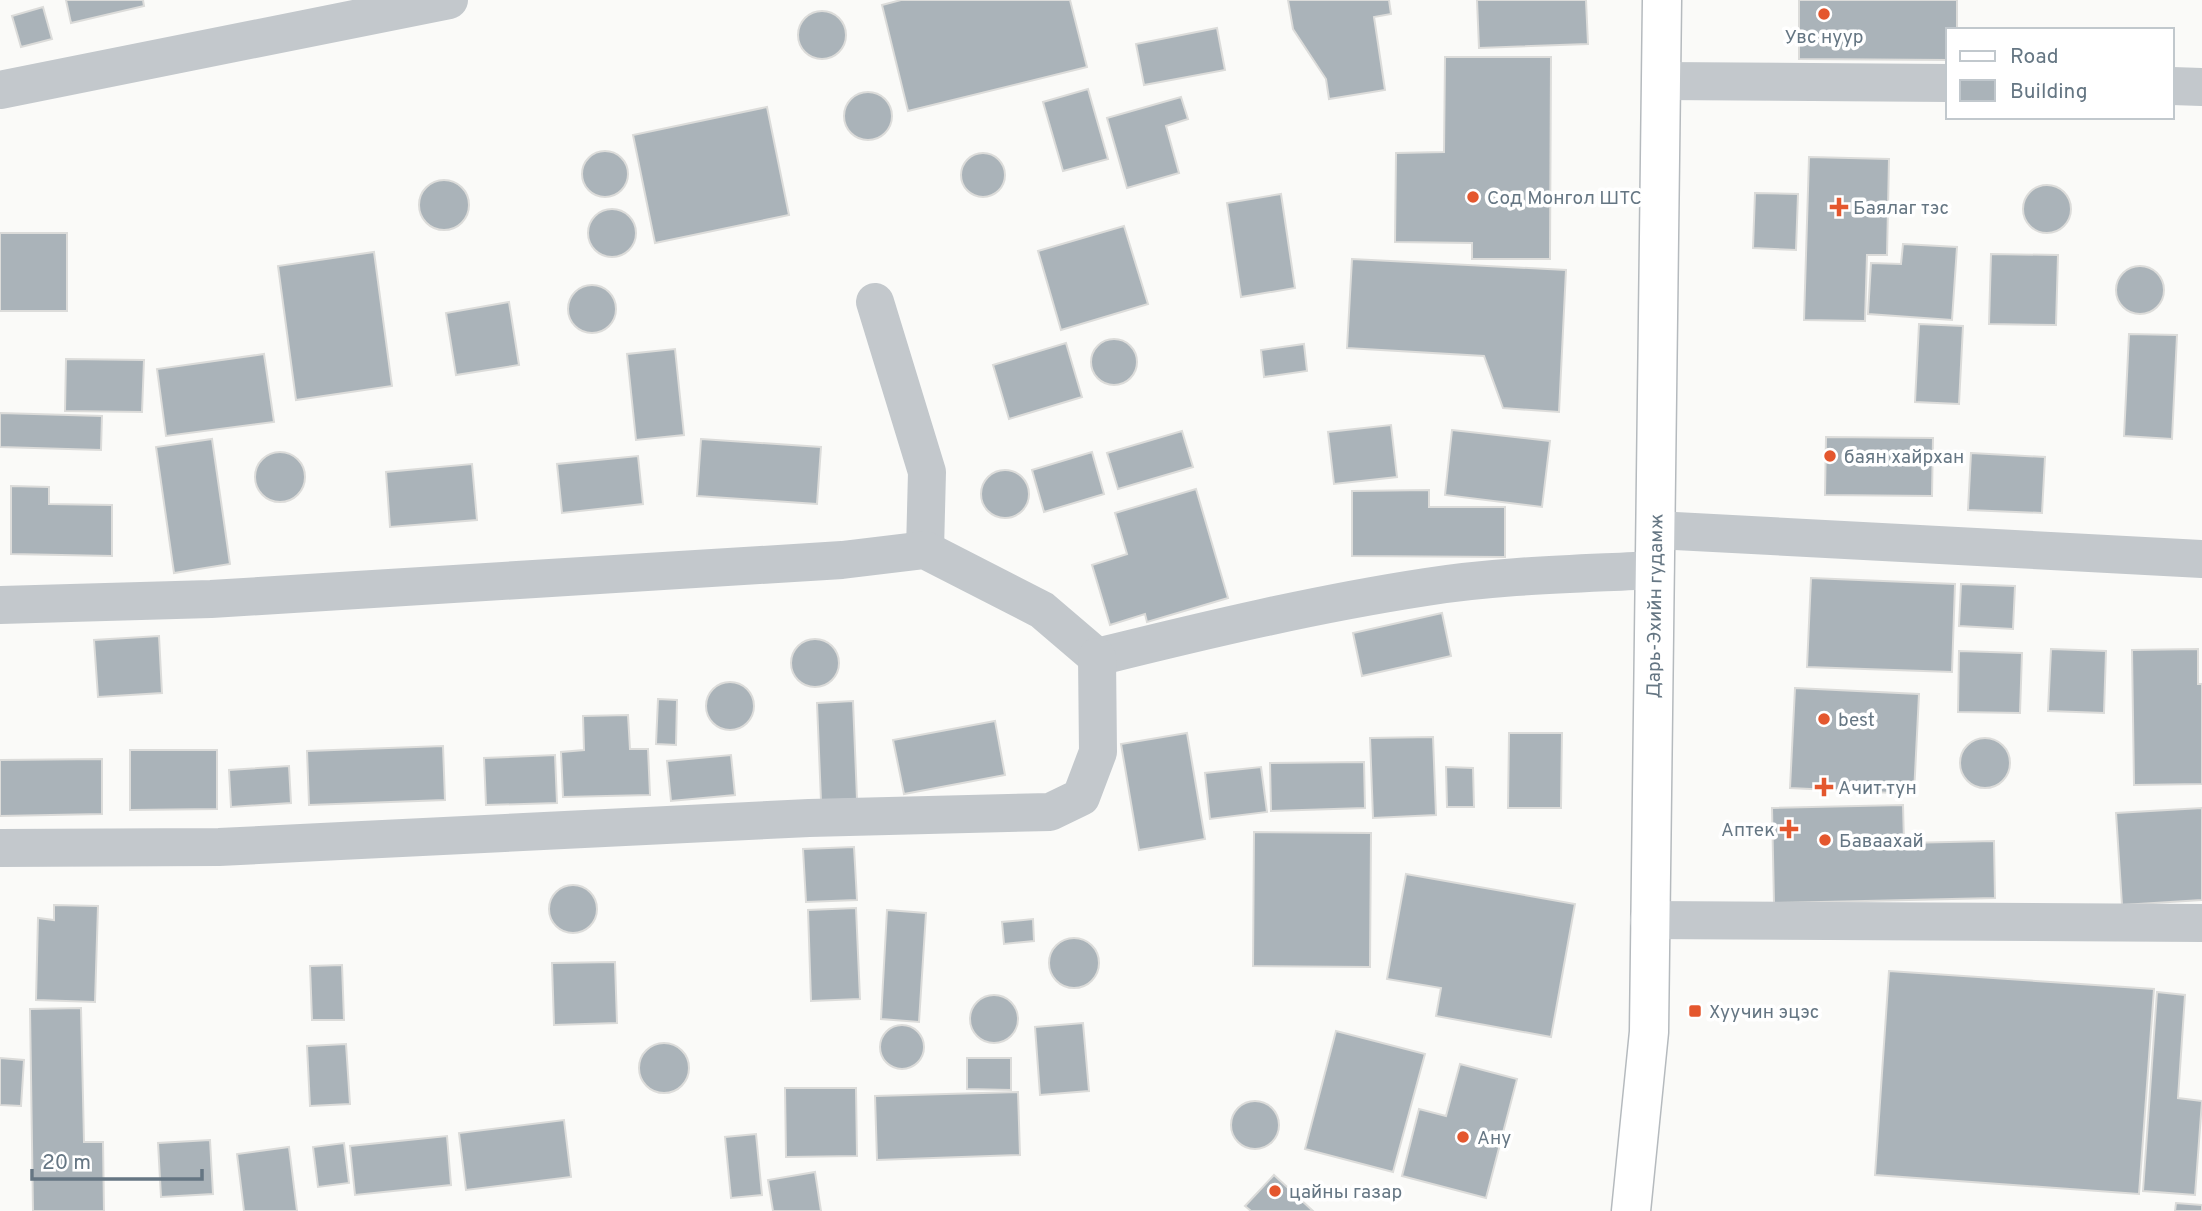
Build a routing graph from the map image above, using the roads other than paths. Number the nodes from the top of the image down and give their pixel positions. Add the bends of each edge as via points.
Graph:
1 (449, 0) edge
2 (1662, 0) edge
3 (1661, 81) junction
4 (1946, 83) edge
5 (2174, 86) edge
6 (2202, 87) edge
7 (0, 90) edge
8 (875, 302) dead end
9 (1656, 530) junction
10 (925, 550) junction
11 (2202, 559) edge
12 (1655, 570) junction
13 (0, 605) edge
14 (1097, 656) junction
15 (0, 848) edge
16 (1648, 920) junction
17 (2202, 923) edge
18 (1631, 1211) edge

1 - 7 street
2 - 3 main road, Дарь-Эхийн гудамж
3 - 4 street
3 - 9 main road, Дарь-Эхийн гудамж
5 - 6 street
8 - 10 street via 928,472
9 - 11 street
9 - 12 main road, Дарь-Эхийн гудамж
10 - 13 street via 211,599
10 - 14 street via 1042,610
12 - 14 street via 1427,587 1258,617
12 - 16 main road, Дарь-Эхийн гудамж
14 - 15 street via 1098,752 1081,797 1050,812 809,818 219,847
16 - 17 street
16 - 18 main road, Дарь-Эхийн гудамж via 1649,1032

